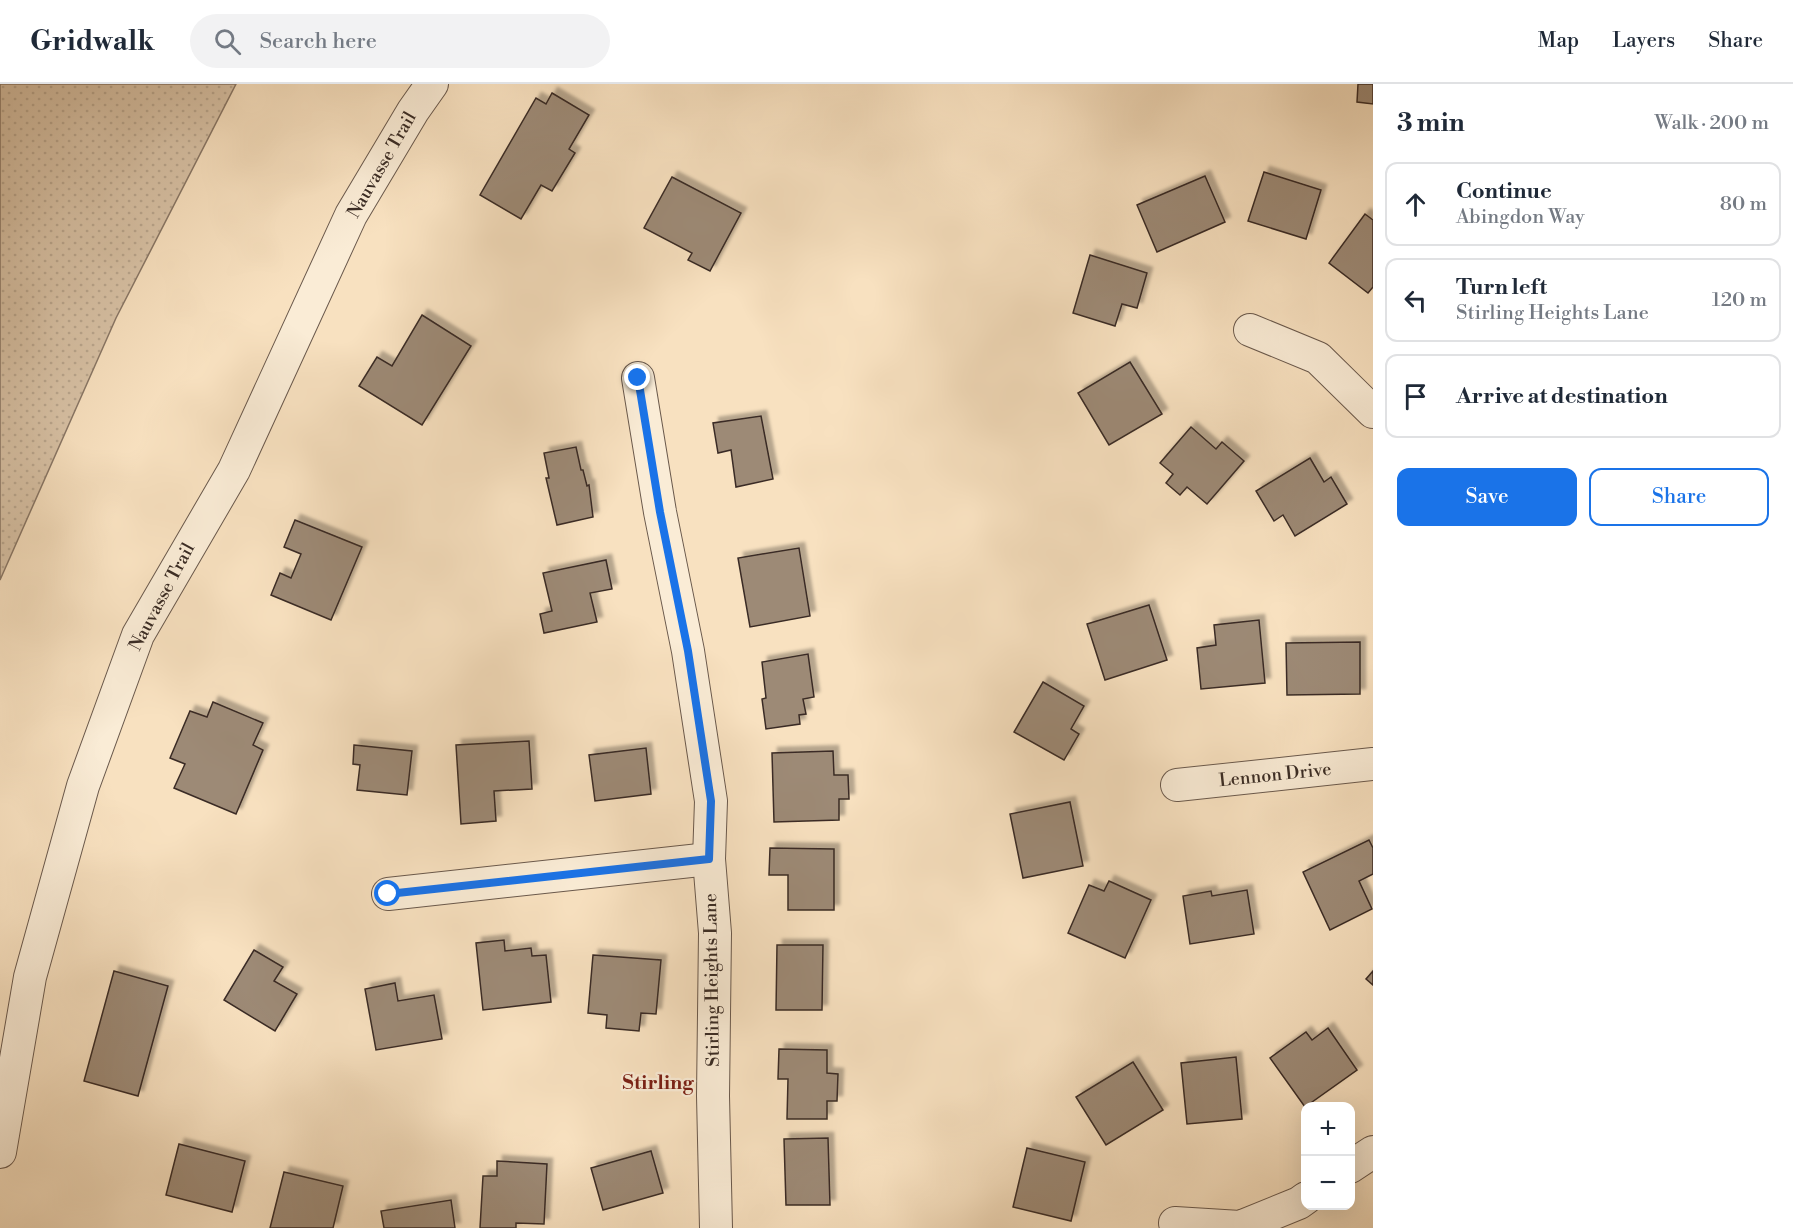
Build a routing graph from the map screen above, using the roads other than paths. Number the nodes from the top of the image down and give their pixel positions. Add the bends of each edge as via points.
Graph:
1 (432, 84) edge
2 (1250, 330) dead end
3 (638, 378) dead end
4 (1373, 412) edge
5 (1373, 764) edge
6 (1177, 785) dead end
7 (709, 859) junction
8 (388, 894) dead end
9 (0, 1152) edge
10 (1373, 1152) edge
11 (1355, 1164) edge
12 (1301, 1200) edge
13 (1175, 1224) dead end
14 (716, 1228) edge

1 - 9 street, Nauvasse Trail via 351,215 234,470 138,635 83,786 30,976
2 - 4 street via 1318,358
3 - 7 street, Stirling Heights Lane via 711,801
5 - 6 street, Lennon Drive
7 - 8 street
7 - 14 street, Stirling Heights Lane via 715,933
10 - 11 street
12 - 13 street via 1240,1227

